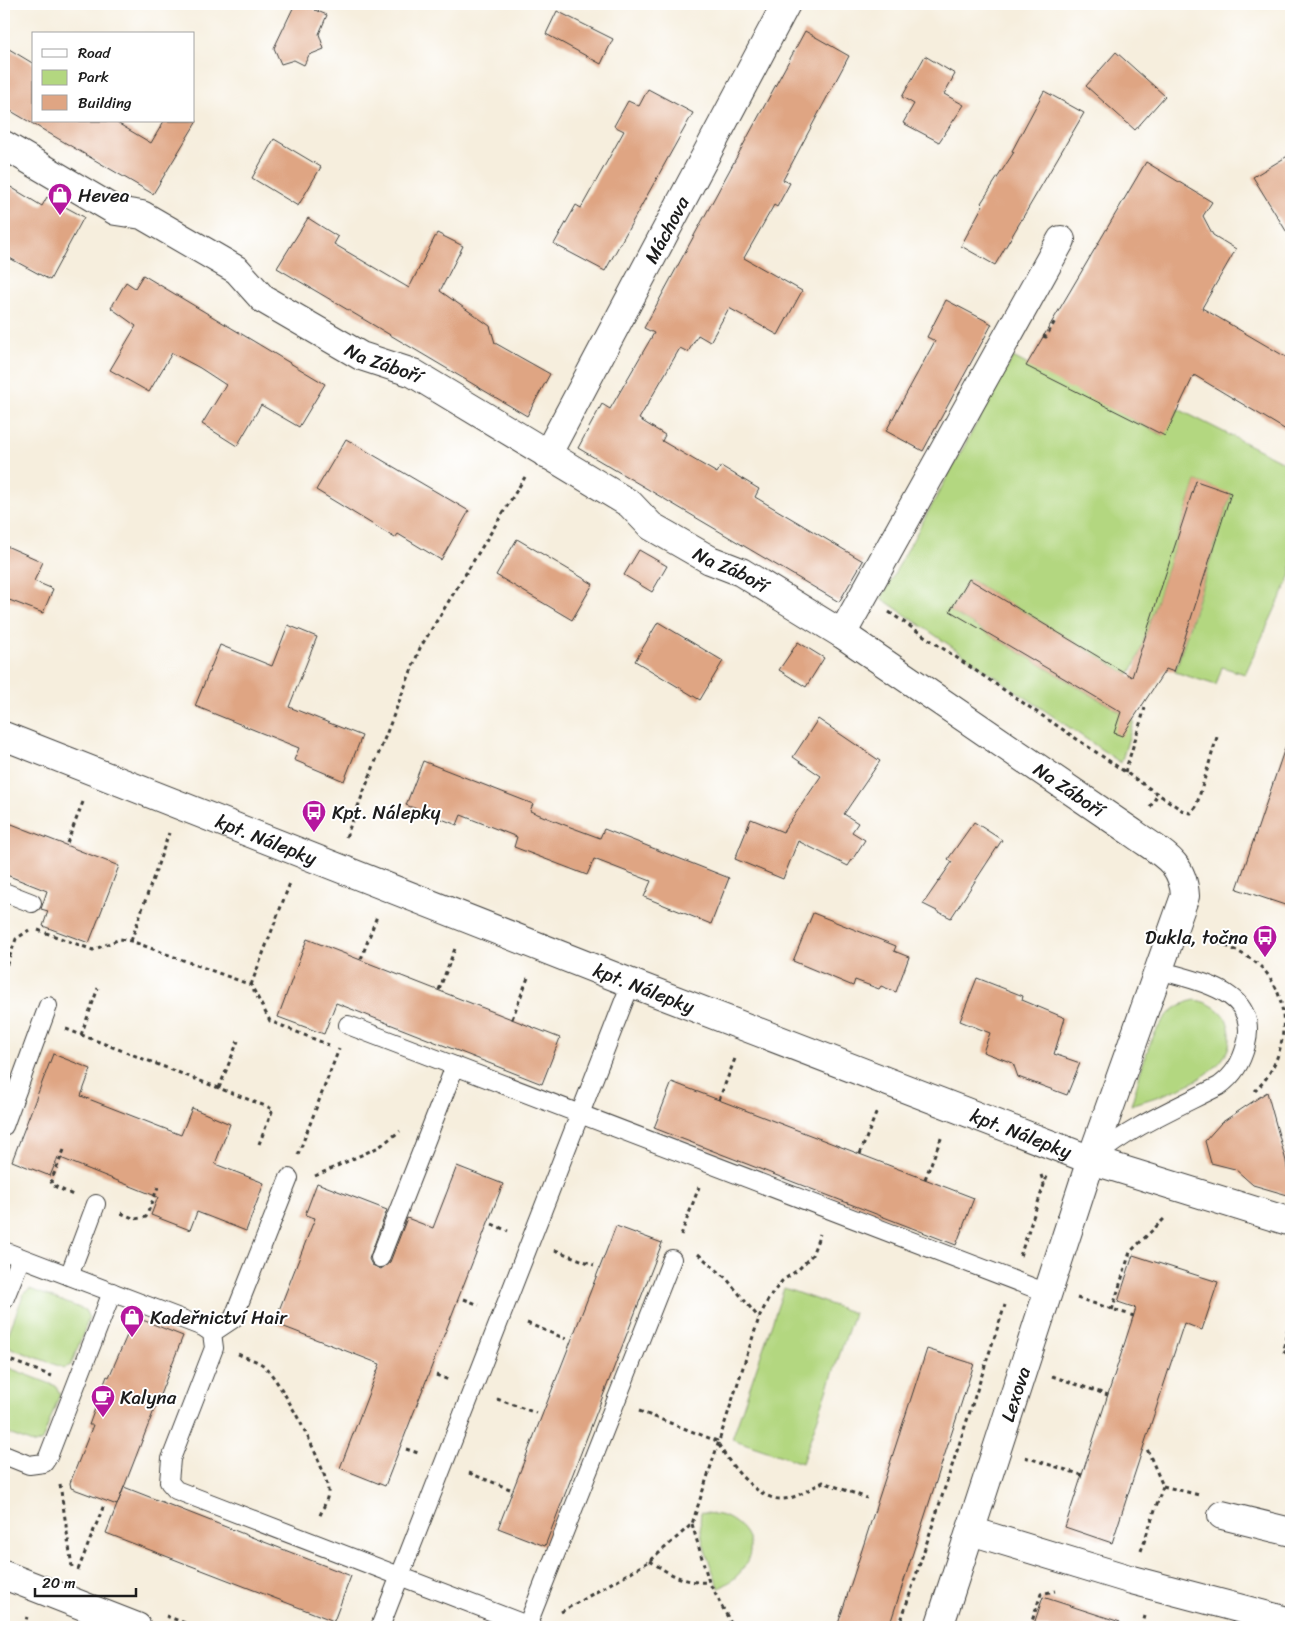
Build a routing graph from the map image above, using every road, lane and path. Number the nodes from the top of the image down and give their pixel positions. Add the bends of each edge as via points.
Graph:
1 (786, 4) edge
2 (4, 145) edge
3 (1060, 240) dead end
4 (1055, 321) dead end
5 (1046, 336) dead end
6 (547, 455) junction
7 (526, 476) junction
8 (534, 481) dead end
9 (864, 595) junction
10 (842, 634) junction
11 (1145, 708) dead end
12 (4, 736) edge
13 (1216, 737) dead end
14 (1125, 772) junction
15 (85, 797) dead end
16 (181, 806) junction
17 (66, 843) dead end
18 (302, 853) junction
19 (336, 866) junction
20 (4, 892) edge
21 (32, 903) dead end
22 (379, 911) dead end
23 (131, 941) junction
24 (458, 941) dead end
25 (360, 959) dead end
26 (531, 970) dead end
27 (1159, 970) junction
28 (4, 972) edge
29 (631, 983) junction
30 (251, 985) junction
31 (98, 988) dead end
32 (439, 990) dead end
33 (45, 1013) joint
34 (512, 1019) dead end
35 (348, 1025) joint
36 (82, 1035) junction
37 (238, 1041) dead end
38 (339, 1048) junction
39 (738, 1050) dead end
40 (454, 1066) junction
41 (219, 1088) junction
42 (720, 1100) dead end
43 (878, 1106) dead end
44 (581, 1114) junction
45 (4, 1126) edge
46 (404, 1127) dead end
47 (944, 1131) dead end
48 (259, 1144) dead end
49 (64, 1150) dead end
50 (860, 1154) dead end
51 (1091, 1160) junction
52 (708, 1164) junction
53 (289, 1178) junction
54 (926, 1179) dead end
55 (1044, 1184) dead end
56 (158, 1187) dead end
57 (96, 1204) junction
58 (829, 1209) junction
59 (1172, 1212) dead end
60 (1291, 1222) edge
61 (4, 1251) edge
62 (675, 1252) junction
63 (21, 1258) junction
64 (380, 1258) dead end
65 (69, 1276) junction
66 (1013, 1280) junction
67 (112, 1292) junction
68 (1060, 1295) junction
69 (4, 1300) edge
70 (1112, 1310) junction
71 (1291, 1312) edge
72 (1134, 1316) dead end
73 (759, 1318) junction
74 (213, 1339) junction
75 (1291, 1356) edge
76 (4, 1358) edge
77 (30, 1368) dead end
78 (1047, 1375) dead end
79 (1108, 1395) dead end
80 (615, 1402) junction
81 (717, 1441) junction
82 (1147, 1449) dead end
83 (4, 1455) edge
84 (1021, 1456) dead end
85 (1082, 1475) dead end
86 (1163, 1486) junction
87 (866, 1498) dead end
88 (104, 1505) dead end
89 (1215, 1506) joint
90 (692, 1524) junction
91 (971, 1531) junction
92 (1291, 1532) edge
93 (310, 1542) junction
94 (650, 1562) junction
95 (77, 1572) dead end
96 (4, 1575) edge
97 (400, 1576) junction
98 (1132, 1580) junction
99 (709, 1582) junction
100 (1060, 1590) dead end
101 (559, 1613) dead end
102 (1291, 1622) edge
103 (530, 1626) edge
104 (137, 1627) edge
105 (380, 1627) edge
106 (733, 1627) edge
107 (899, 1627) edge
108 (939, 1627) edge
109 (1030, 1627) edge

1 - 6 street, Máchova
2 - 6 street, Na Záboří via 116,211 142,214 237,270 263,299 361,356 413,373
3 - 9 street
4 - 5 path
6 - 7 path
6 - 10 street, Na Záboří via 630,504 651,526 710,560 741,572
7 - 8 path
7 - 19 path via 420,648
9 - 10 street
9 - 14 path
10 - 27 street, Na Záboří via 972,720 1174,863 1182,873 1185,896
11 - 14 path
12 - 16 street, kpt. Nálepky
13 - 14 path via 1196,807 1191,813 1183,811
15 - 17 path
16 - 18 street, kpt. Nálepky
16 - 23 path
18 - 19 street, kpt. Nálepky
18 - 30 path
19 - 29 street, kpt. Nálepky
20 - 21 lane
22 - 25 path
23 - 28 path via 120,939 92,950 40,929 30,930 16,939
23 - 30 path
24 - 32 path
26 - 34 path
27 - 51 street, Na Záboří
27 - 51 lane via 1224,992 1242,1007 1248,1028 1243,1054 1231,1078 1139,1126
29 - 44 lane
29 - 51 street, kpt. Nálepky
30 - 38 path via 270,1021
31 - 36 path
33 - 36 path
33 - 45 lane
35 - 38 path
35 - 40 lane
36 - 41 path
37 - 41 path
38 - 53 path
39 - 42 path
40 - 44 lane
40 - 64 lane
41 - 48 path via 273,1109
43 - 50 path
44 - 52 lane
44 - 97 lane
46 - 53 path via 379,1147 315,1176
47 - 54 path
49 - 57 path via 52,1185
51 - 60 street, kpt. Nálepky
51 - 68 street, Lexova
52 - 58 lane
52 - 62 path
53 - 74 lane via 233,1319
55 - 66 path
56 - 57 path via 146,1217 142,1219
57 - 65 lane
58 - 66 lane
58 - 73 path via 812,1255 782,1281
59 - 70 path via 1130,1252
61 - 63 lane
62 - 73 path via 694,1251 726,1278
62 - 80 lane
63 - 65 lane
63 - 69 lane
65 - 67 lane
66 - 68 lane
66 - 107 path
67 - 74 lane via 203,1327
67 - 83 lane via 48,1457 38,1465 29,1465
68 - 70 path
68 - 91 street, Lexova
70 - 72 path
71 - 75 path via 1283,1351
73 - 81 path
74 - 93 path via 263,1365 277,1381 305,1432 327,1481 328,1493
74 - 93 lane via 170,1459 169,1482 188,1496
76 - 77 path
78 - 79 path
80 - 81 path
80 - 103 lane
81 - 87 path via 724,1455 747,1482 772,1498 785,1500 823,1482
81 - 90 path
82 - 86 path
84 - 85 path
86 - 89 path
86 - 98 path
88 - 95 path
89 - 92 street
90 - 94 path
90 - 99 path
91 - 98 street
91 - 108 street, Lexova
93 - 97 lane
94 - 99 path via 684,1580
94 - 101 path
96 - 104 street
97 - 103 lane
97 - 105 lane
98 - 102 street
99 - 106 path
100 - 109 path via 1041,1594

